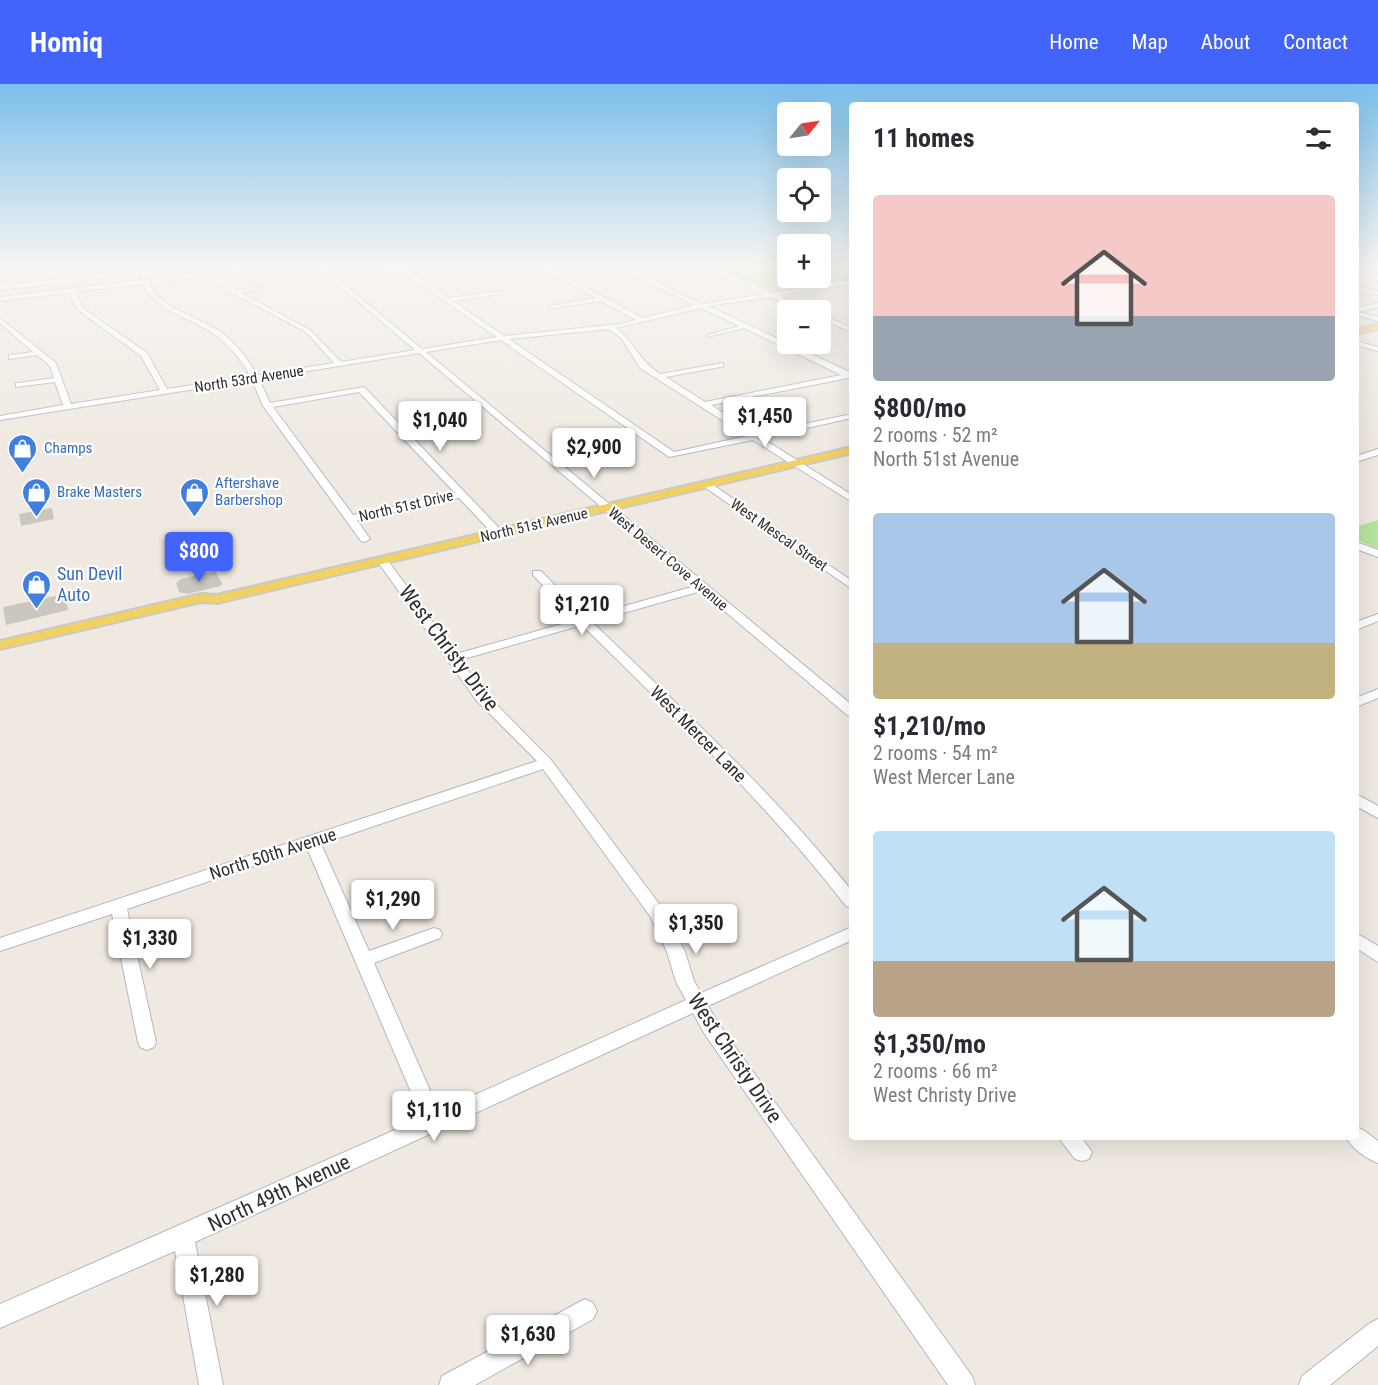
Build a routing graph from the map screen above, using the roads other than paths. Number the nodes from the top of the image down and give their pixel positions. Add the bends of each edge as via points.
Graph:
1 (7, 327) edge
2 (104, 327) edge
3 (207, 327) edge
4 (301, 327) edge
5 (391, 327) edge
6 (486, 327) edge
7 (610, 327) joint
8 (743, 327) edge
9 (747, 327) edge
10 (1378, 327) edge
11 (1359, 331) edge
12 (12, 332) junction
13 (2, 334) dead end
14 (710, 336) dead end
15 (502, 338) junction
16 (1359, 344) edge
17 (1378, 349) edge
18 (421, 351) junction
19 (38, 353) junction
20 (12, 357) dead end
21 (339, 364) junction
22 (720, 365) dead end
23 (849, 375) edge
24 (659, 376) junction
25 (849, 376) edge
26 (256, 378) junction
27 (59, 379) junction
28 (19, 385) dead end
29 (165, 392) junction
30 (706, 405) junction
31 (267, 406) junction
32 (68, 407) junction
33 (849, 417) edge
34 (0, 418) edge
35 (753, 437) junction
36 (849, 451) edge
37 (1378, 452) edge
38 (1359, 458) edge
39 (794, 464) junction
40 (706, 484) junction
41 (462, 494) junction
42 (849, 497) edge
43 (606, 507) junction
44 (350, 519) junction
45 (498, 533) junction
46 (365, 539) dead end
47 (1359, 546) edge
48 (1378, 554) edge
49 (382, 560) junction
50 (537, 573) dead end
51 (849, 584) edge
52 (703, 586) junction
53 (217, 599) junction
54 (1378, 617) edge
55 (583, 621) junction
56 (1359, 625) edge
57 (0, 645) edge
58 (0, 656) edge
59 (454, 658) junction
60 (1378, 693) edge
61 (1359, 702) edge
62 (849, 709) edge
63 (546, 763) junction
64 (1359, 801) edge
65 (1378, 813) edge
66 (312, 841) junction
67 (849, 898) edge
68 (118, 905) junction
69 (434, 934) dead end
70 (849, 934) edge
71 (1359, 941) edge
72 (0, 945) edge
73 (1378, 955) edge
74 (364, 960) junction
75 (695, 1003) junction
76 (147, 1042) dead end
77 (434, 1122) junction
78 (1359, 1138) edge
79 (1378, 1154) edge
80 (183, 1236) junction
81 (585, 1311) dead end
82 (0, 1316) edge
83 (1378, 1331) edge
84 (211, 1385) edge
85 (451, 1385) edge
86 (963, 1385) edge
87 (1311, 1385) edge

1 - 12 street
2 - 29 street via 144,355
3 - 26 street via 229,343
4 - 21 street
5 - 18 street, West Desert Cove Avenue
6 - 15 street
7 - 15 street, North 53rd Avenue
7 - 24 street via 624,338 643,366
8 - 14 street
9 - 23 street
10 - 11 main road
12 - 13 street
12 - 19 street
15 - 18 street, North 53rd Avenue
15 - 35 street via 672,455
16 - 17 street
18 - 21 street, North 53rd Avenue
18 - 43 street, West Desert Cove Avenue
19 - 20 street
19 - 27 street via 53,365
21 - 26 street, North 53rd Avenue
22 - 24 street
24 - 30 street
25 - 30 street
26 - 29 street, North 53rd Avenue
26 - 31 street
27 - 28 street
27 - 32 street
29 - 32 street, North 53rd Avenue
30 - 35 street
31 - 41 street via 361,390
31 - 44 street
32 - 34 street, North 53rd Avenue
33 - 35 street
35 - 39 street
36 - 39 main road, North 51st Avenue
37 - 38 street
39 - 40 main road, North 51st Avenue
39 - 42 street
40 - 43 main road, North 51st Avenue
40 - 51 street, West Mescal Street
41 - 44 street, North 51st Drive
41 - 45 street
43 - 45 main road, North 51st Avenue
43 - 52 street, West Desert Cove Avenue
44 - 46 street
45 - 49 main road, North 51st Avenue
47 - 48 street
49 - 53 main road, North 51st Avenue
49 - 59 street, West Christy Drive
50 - 55 street, West Mercer Lane
52 - 55 street
52 - 62 street, West Desert Cove Avenue
53 - 57 main road, North 51st Avenue via 201,598
53 - 58 main road, North 51st Avenue via 203,608
54 - 56 street
55 - 59 street
55 - 67 street, West Mercer Lane via 692,725 812,850
59 - 63 street, West Christy Drive via 481,697
60 - 61 street
63 - 66 street, North 50th Avenue
63 - 75 street, West Christy Drive via 657,913
64 - 65 street
66 - 68 street, North 50th Avenue
66 - 74 street
68 - 72 street, North 50th Avenue
68 - 76 street
69 - 74 street
70 - 75 street, North 49th Avenue
71 - 73 street
74 - 77 street
75 - 77 street, North 49th Avenue
75 - 86 street, West Christy Drive
77 - 80 street, North 49th Avenue
78 - 79 street
80 - 82 street, North 49th Avenue
80 - 84 street
81 - 85 street
83 - 87 street

